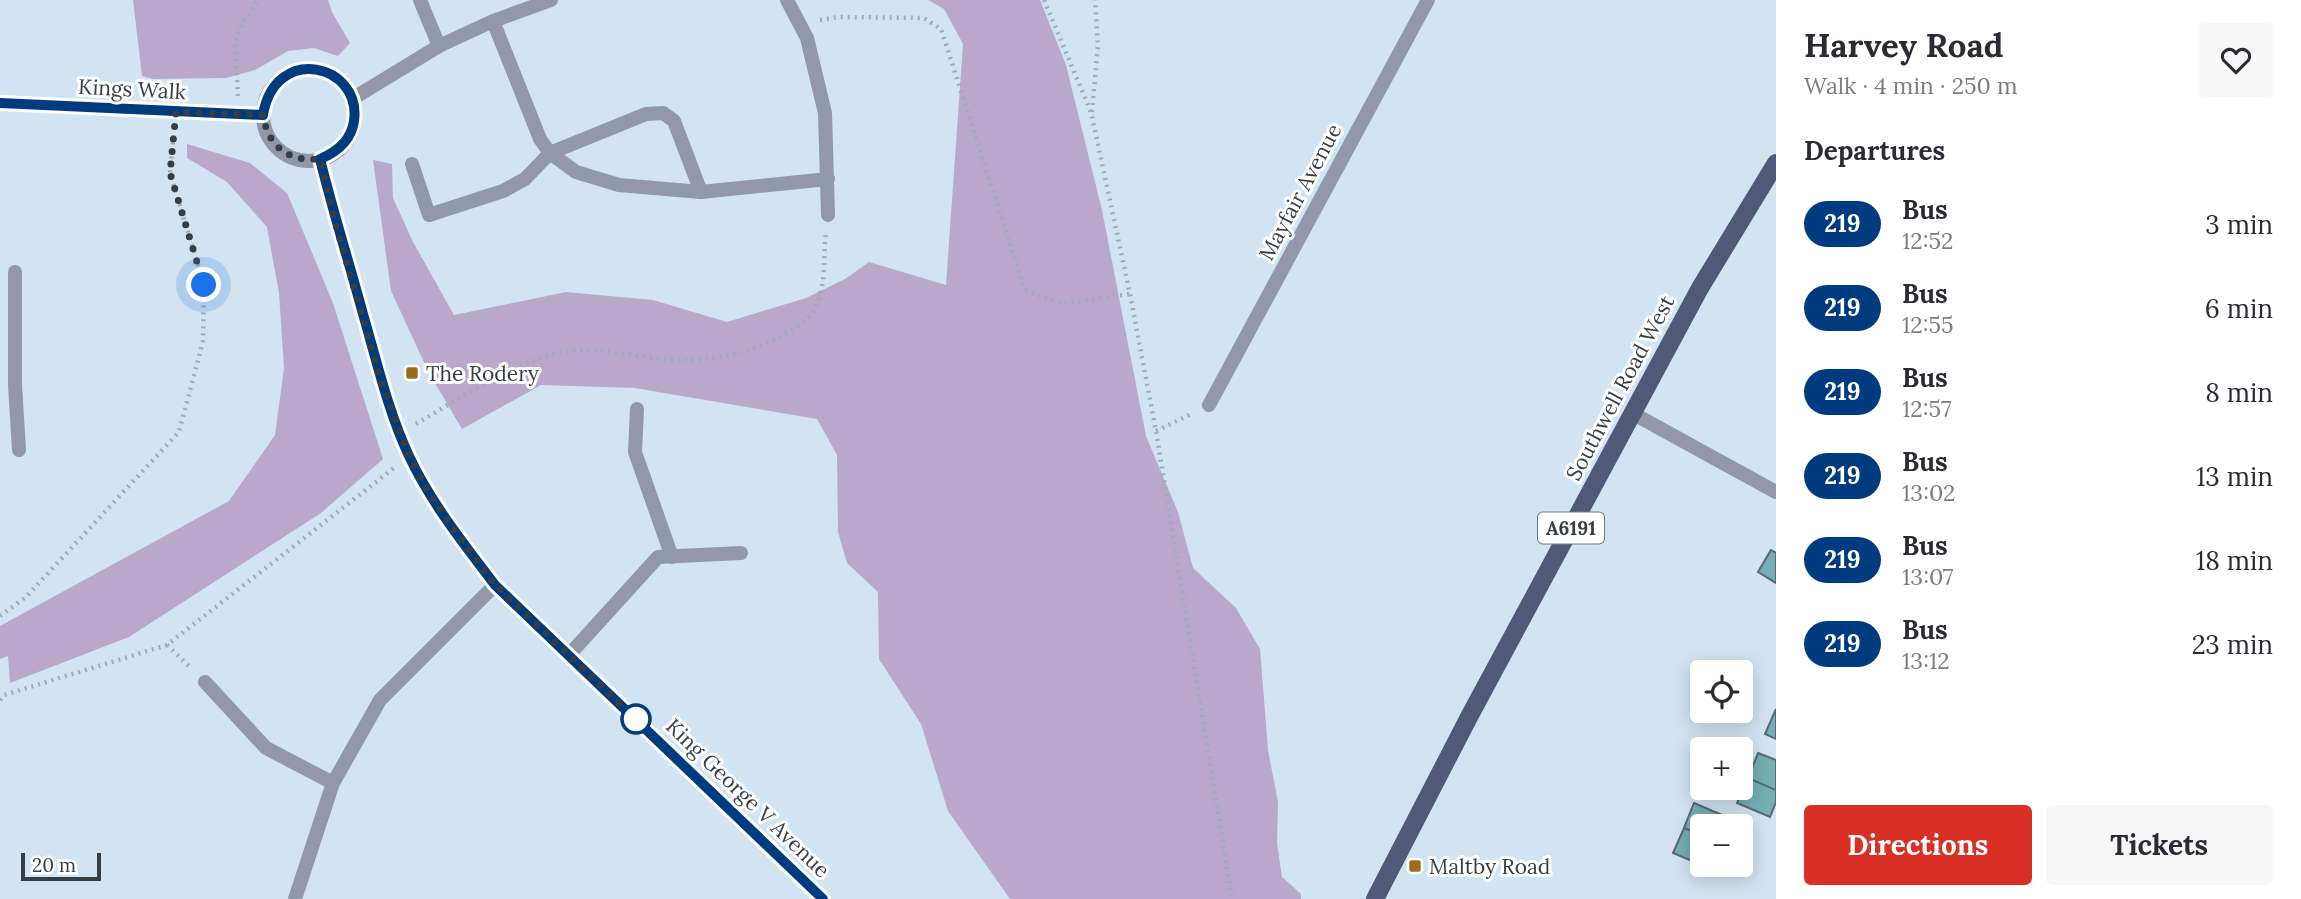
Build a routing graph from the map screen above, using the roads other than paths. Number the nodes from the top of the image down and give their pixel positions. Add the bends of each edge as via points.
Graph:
1 (420, 0) edge
2 (551, 0) edge
3 (787, 0) edge
4 (1428, 0) edge
5 (493, 21) junction
6 (439, 46) junction
7 (352, 99) junction
8 (0, 103) edge
9 (263, 115) junction
10 (550, 153) junction
11 (320, 159) junction
12 (1776, 163) edge
13 (412, 164) dead end
14 (828, 180) junction
15 (701, 192) junction
16 (828, 215) road end
17 (15, 272) dead end
18 (7, 385) edge
19 (1209, 405) road end
20 (637, 409) dead end
21 (1632, 413) junction
22 (19, 450) dead end
23 (1776, 492) edge
24 (741, 553) dead end
25 (673, 556) junction
26 (495, 585) junction
27 (569, 654) junction
28 (205, 682) road end
29 (333, 783) junction
30 (295, 899) edge
31 (823, 899) edge
32 (1375, 899) edge

1 - 6 street
2 - 5 street
3 - 14 street via 807,38 825,113
4 - 19 street, Mayfair Avenue
5 - 6 street
5 - 10 street via 540,139
6 - 7 street
7 - 9 street via 335,77 322,71 294,71 271,88
7 - 11 street via 352,129 340,148
8 - 9 street, Kings Walk
9 - 11 street via 271,141 281,151 306,161
10 - 13 street via 525,179 503,191 429,215
10 - 15 street via 576,172 619,186
10 - 15 street via 646,114 663,113 674,121
11 - 26 street, King George V Avenue via 382,384 409,456 427,490
12 - 21 main road, Southwell Road West / A6191
14 - 15 street
14 - 16 street
17 - 18 street
18 - 22 street
20 - 25 street via 635,452
21 - 23 street
21 - 32 main road, Southwell Road West / A6191
24 - 25 street
25 - 27 street via 658,557
26 - 27 street, King George V Avenue
26 - 29 street via 380,700
27 - 31 street, King George V Avenue
28 - 29 street via 266,748
29 - 30 street

